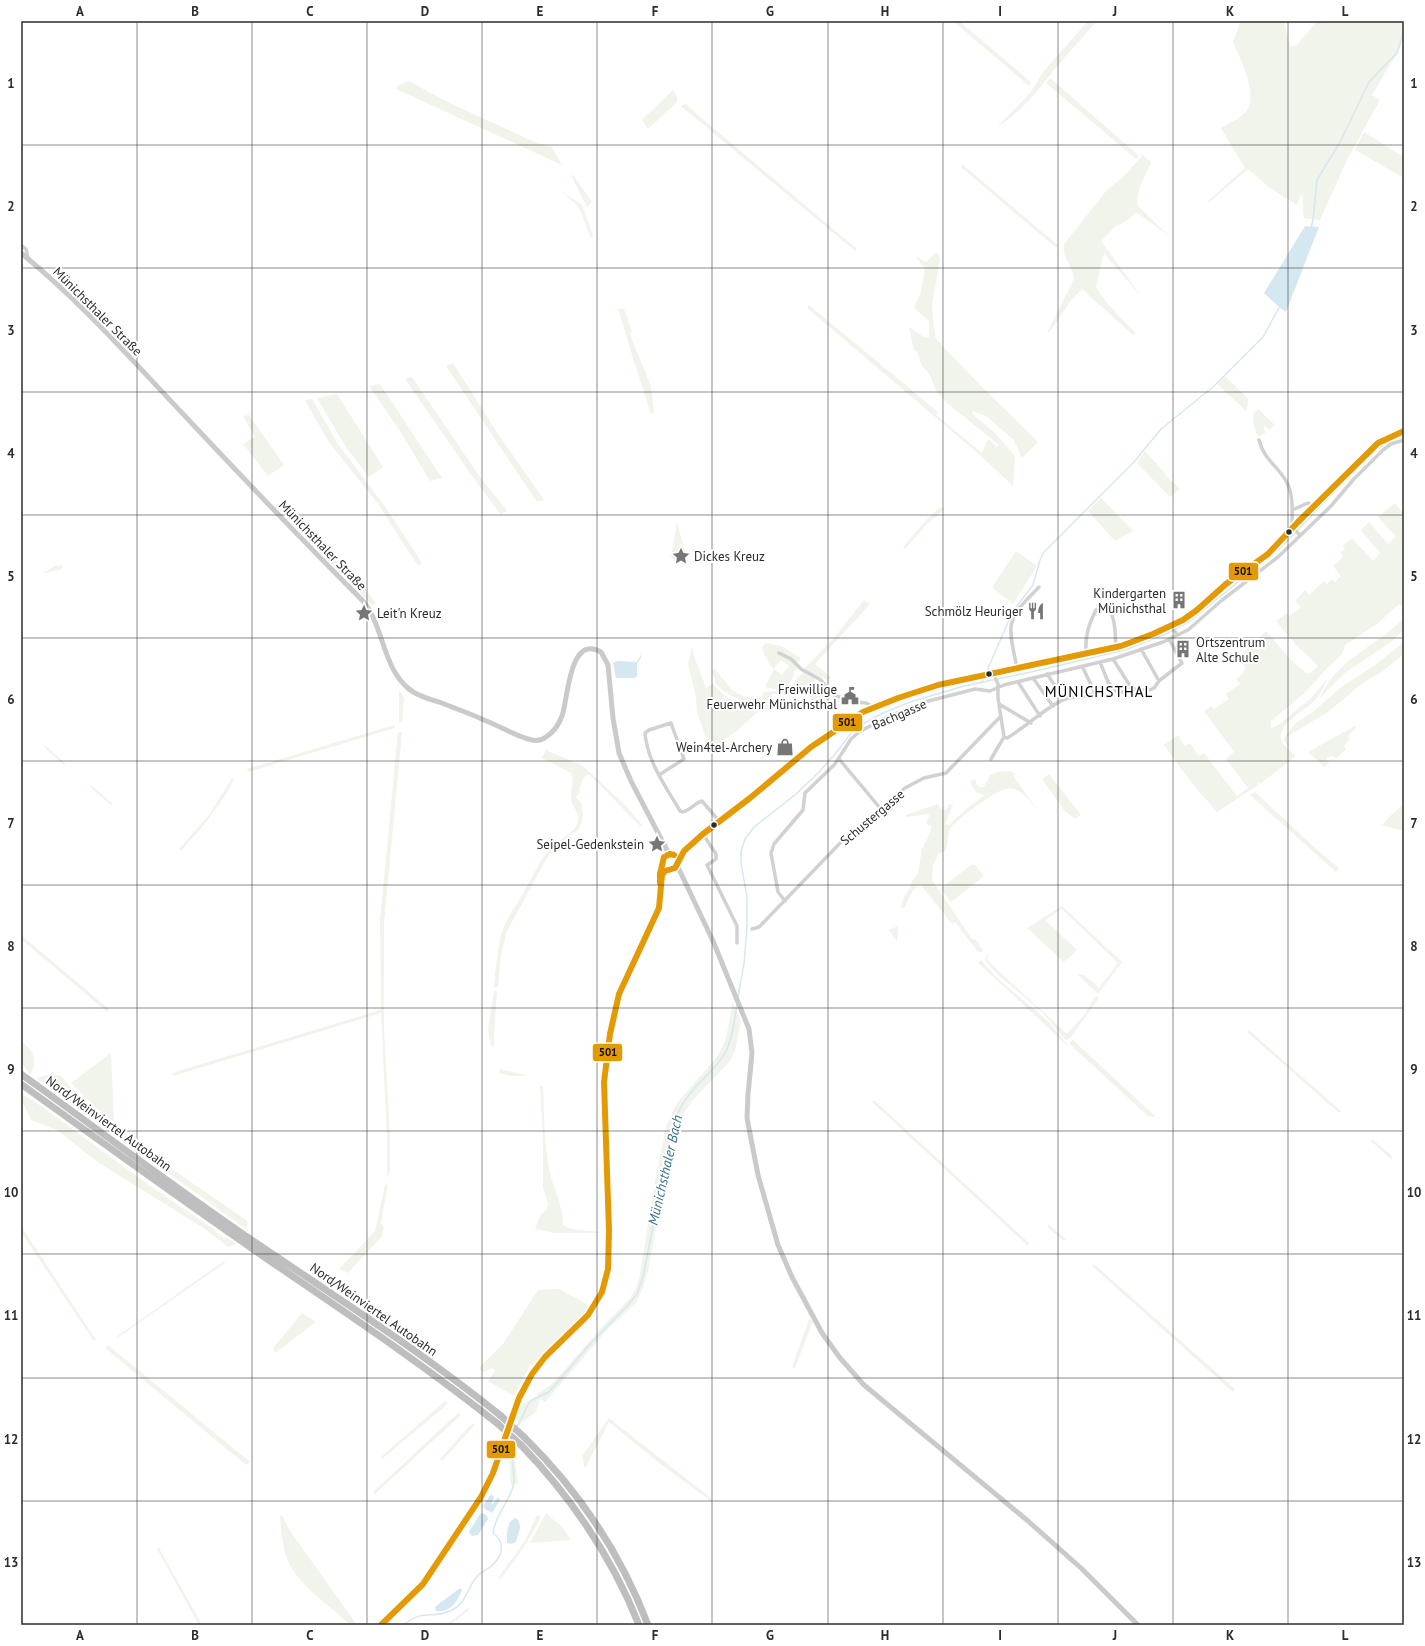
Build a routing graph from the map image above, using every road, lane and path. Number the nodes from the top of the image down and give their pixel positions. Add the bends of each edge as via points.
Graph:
1 (21, 245) edge
2 (21, 253) edge
3 (28, 259) junction
4 (1404, 431) edge
5 (1259, 440) dead end
6 (1404, 440) edge
7 (1315, 506) junction
8 (1292, 510) junction
9 (1293, 528) junction
10 (1299, 534) junction
11 (1039, 587) dead end
12 (1172, 627) junction
13 (1176, 634) junction
14 (1169, 639) junction
15 (1116, 647) junction
16 (1141, 649) junction
17 (779, 653) dead end
18 (1086, 654) junction
19 (1113, 659) junction
20 (1100, 662) junction
21 (1082, 666) junction
22 (1017, 668) junction
23 (1046, 674) junction
24 (990, 675) junction
25 (1033, 678) junction
26 (1159, 681) junction
27 (1018, 682) junction
28 (998, 686) junction
29 (1110, 686) junction
30 (1132, 689) junction
31 (1095, 693) junction
32 (1064, 699) junction
33 (999, 704) junction
34 (1053, 706) junction
35 (871, 708) junction
36 (1040, 716) junction
37 (1000, 717) junction
38 (1031, 723) junction
39 (1004, 737) junction
40 (839, 759) junction
41 (991, 759) dead end
42 (659, 775) junction
43 (880, 808) junction
44 (719, 821) junction
45 (703, 834) junction
46 (663, 844) junction
47 (684, 851) junction
48 (672, 855) junction
49 (662, 860) junction
50 (677, 863) junction
51 (669, 870) junction
52 (682, 878) junction
53 (660, 883) junction
54 (785, 901) junction
55 (752, 929) dead end
56 (736, 944) dead end
57 (21, 1074) edge
58 (21, 1084) edge
59 (21, 1090) edge
60 (48, 1103) junction
61 (381, 1625) edge
62 (639, 1625) edge
63 (648, 1625) edge
64 (1138, 1625) edge

1 - 3 street via 26,249
2 - 3 street, Münichsthaler Straße
3 - 46 street, Münichsthaler Straße via 104,331 362,601 375,620 393,667 405,685 415,693 526,738 541,740 552,733 563,714 572,668 577,656 590,649 601,652 608,665 612,718 619,753
4 - 7 street via 1378,443
5 - 8 street via 1265,456 1287,481
6 - 10 street, Bachgasse via 1391,444 1377,455 1330,506
7 - 8 street via 1308,503
7 - 9 street
8 - 9 street
9 - 10 street
9 - 12 street via 1268,554
10 - 13 street, Bachgasse via 1278,557 1193,626
11 - 22 street via 1012,621
12 - 13 street
12 - 15 street
13 - 14 street, Bachgasse
14 - 16 street, Bachgasse
14 - 26 street via 1182,663
15 - 18 street
15 - 18 street via 1115,630 1107,607 1096,610 1089,624
16 - 19 street, Bachgasse
16 - 26 street
17 - 35 street via 818,678 831,693 849,701 866,703
18 - 22 street
19 - 20 street, Bachgasse
19 - 30 street
20 - 21 street, Bachgasse
20 - 29 street
21 - 23 street, Bachgasse
21 - 31 street
22 - 24 street
23 - 25 street, Bachgasse
23 - 32 street
24 - 28 street
24 - 35 street via 925,689
25 - 27 street, Bachgasse
25 - 34 street
26 - 30 street via 1150,690
27 - 28 street, Bachgasse
27 - 36 street
28 - 33 street
28 - 40 street, Bachgasse via 986,692 974,689 902,710 859,732 851,739
29 - 30 street via 1117,692
29 - 31 street
31 - 32 street
32 - 34 street
33 - 37 street
33 - 38 street
34 - 36 street
35 - 44 street via 811,747
36 - 38 street
37 - 39 street
37 - 43 street, Schustergasse via 946,773 924,778 905,788
38 - 39 street via 1007,738
39 - 41 street
40 - 43 street
40 - 54 street, Bachgasse via 805,793 803,810 774,844 771,853 778,892
42 - 42 street via 684,759 671,723 645,733 650,756
42 - 44 street via 680,811 686,811 702,801
43 - 54 street, Schustergasse via 834,849
44 - 45 street
45 - 47 street
45 - 56 street via 716,854 716,859 707,865 737,926
46 - 48 street, Münichsthaler Straße
46 - 49 street, Münichsthaler Straße
47 - 48 street
47 - 50 street
48 - 49 street
48 - 50 street, Münichsthaler Straße
49 - 51 street via 664,867
49 - 53 street, Münichsthaler Straße
50 - 51 street
50 - 52 street, Münichsthaler Straße
51 - 52 street
51 - 53 street via 662,875
52 - 64 street, Münichsthaler Straße via 713,941 749,1029 751,1044 747,1118 758,1175 772,1227 786,1264 826,1339 869,1389 1012,1507 1082,1569
53 - 61 street, Münichsthaler Straße via 659,908 614,1010 604,1069 609,1231 608,1269 602,1292 588,1315 545,1357 532,1374 519,1398 493,1473 481,1497 422,1584
54 - 55 street, Schustergasse via 759,927
57 - 63 highway, Nord/Weinviertel Autobahn, bridge via 236,1229 408,1346 501,1416 557,1472 589,1513 625,1573
58 - 60 highway, Nord/Weinviertel Autobahn
59 - 60 highway
60 - 62 highway, Nord/Weinviertel Autobahn, bridge via 180,1199 403,1353 498,1424 521,1445 563,1492 591,1530 619,1580

